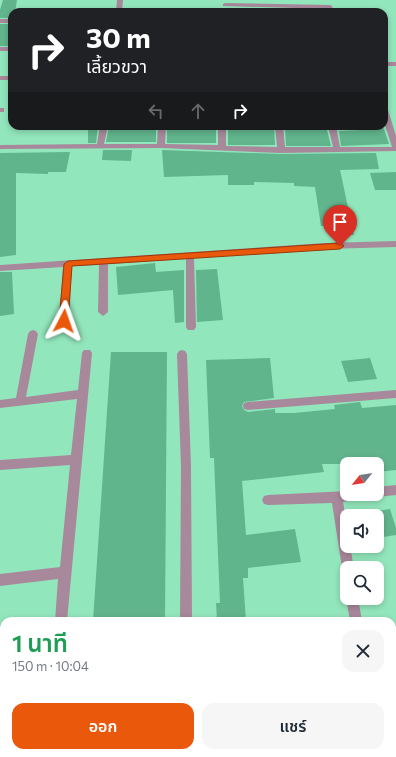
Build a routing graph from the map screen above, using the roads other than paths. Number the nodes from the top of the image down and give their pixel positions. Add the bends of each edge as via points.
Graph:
1 (225, 5) dead end
2 (304, 8) edge
3 (388, 123) edge
4 (103, 130) edge
5 (162, 130) edge
6 (222, 130) edge
7 (279, 130) edge
8 (333, 130) edge
9 (161, 146) junction
10 (0, 147) edge
11 (100, 147) junction
12 (222, 148) junction
13 (396, 148) edge
14 (337, 149) junction
15 (281, 150) junction
16 (396, 244) edge
17 (190, 255) junction
18 (104, 261) junction
19 (68, 264) junction
20 (0, 268) edge
21 (103, 312) dead end
22 (64, 321) dead end
23 (191, 327) dead end
24 (33, 334) dead end
25 (87, 353) dead end
26 (182, 354) dead end
27 (84, 394) junction
28 (396, 394) edge
29 (20, 402) junction
30 (0, 404) edge
31 (248, 406) dead end
32 (77, 460) junction
33 (0, 465) edge
34 (396, 490) edge
35 (384, 491) edge
36 (337, 498) junction
37 (340, 498) edge
38 (268, 500) dead end
39 (347, 561) edge
40 (65, 572) junction
41 (0, 580) edge
42 (353, 605) edge
43 (61, 617) edge
44 (186, 617) edge
45 (355, 617) edge

1 - 2 street
3 - 13 street
4 - 11 street
5 - 9 street
6 - 12 street
7 - 15 street
8 - 14 street
9 - 11 street
9 - 12 street
10 - 11 street
12 - 15 street
13 - 14 street
14 - 15 street
16 - 17 street
17 - 18 street
17 - 23 street
18 - 19 street
18 - 21 street
19 - 20 street
19 - 22 street
24 - 29 street
25 - 27 street
26 - 44 street via 186,467
27 - 29 street
27 - 32 street
28 - 31 street
29 - 30 street
32 - 33 street
32 - 40 street
34 - 35 street
36 - 37 street
36 - 38 street
36 - 39 street
40 - 41 street
40 - 43 street
42 - 45 street

